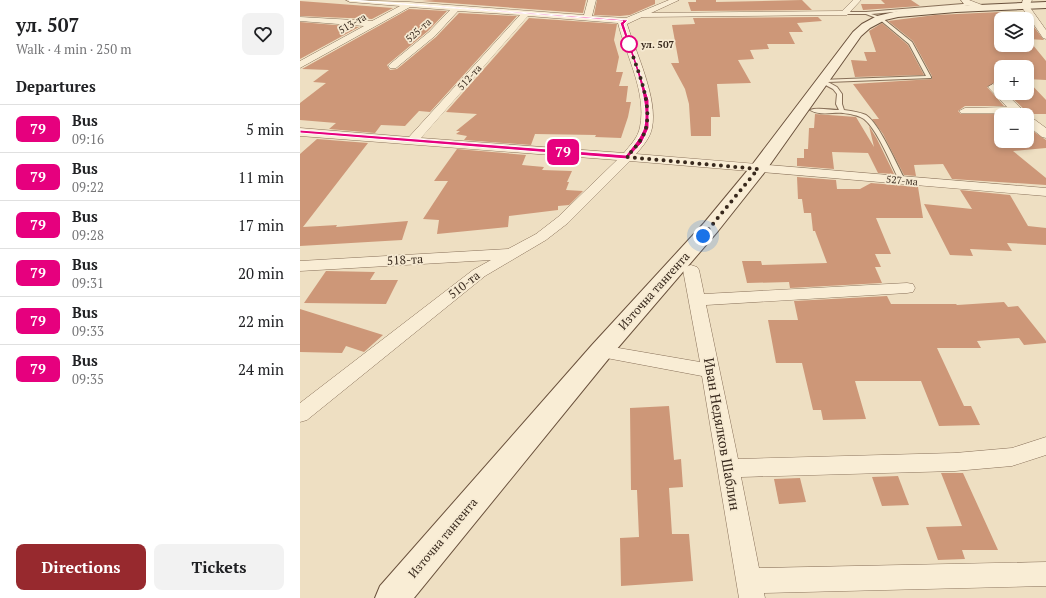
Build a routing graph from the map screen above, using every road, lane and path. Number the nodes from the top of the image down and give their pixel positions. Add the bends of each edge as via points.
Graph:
1 (350, 0) edge
2 (592, 0) edge
3 (675, 0) edge
4 (857, 0) edge
5 (965, 0) edge
6 (411, 2) edge
7 (1027, 3) edge
8 (1046, 5) edge
9 (980, 6) junction
10 (456, 8) junction
11 (844, 13) junction
12 (866, 13) junction
13 (526, 14) junction
14 (637, 16) junction
15 (587, 18) junction
16 (880, 18) junction
17 (300, 19) edge
18 (627, 21) junction
19 (373, 24) junction
20 (1046, 36) edge
21 (300, 65) edge
22 (393, 66) dead end
23 (822, 81) junction
24 (993, 87) dead end
25 (1015, 108) edge
26 (813, 110) dead end
27 (842, 111) junction
28 (965, 111) dead end
29 (994, 112) edge
30 (1034, 125) edge
31 (300, 132) edge
32 (1046, 134) edge
33 (412, 141) junction
34 (627, 157) junction
35 (758, 169) junction
36 (902, 180) junction
37 (1046, 192) edge
38 (510, 254) junction
39 (300, 266) edge
40 (691, 270) dead end
41 (907, 288) dead end
42 (698, 300) junction
43 (601, 351) junction
44 (711, 372) junction
45 (300, 414) edge
46 (1046, 446) edge
47 (728, 468) junction
48 (1046, 574) edge
49 (750, 590) edge
50 (392, 598) edge

1 - 6 street
2 - 15 street
3 - 14 street
4 - 11 street
5 - 9 street
6 - 10 street
6 - 19 street, 513-та
7 - 8 street, Източна тангента
7 - 9 street, Източна тангента
7 - 20 street
9 - 12 lane
9 - 16 street, Източна тангента
10 - 13 street via 506,9
10 - 22 street, 525-та via 432,34
11 - 12 lane
11 - 14 street
12 - 16 lane
13 - 15 street
13 - 33 street, 512-та
14 - 18 street
15 - 18 street
16 - 23 street, Източна тангента via 857,34
16 - 23 lane via 911,43 929,77
17 - 19 street
18 - 34 street, 510-та via 622,23 647,100 646,128 640,142
19 - 21 street, 513-та
23 - 27 lane via 840,94 839,104
23 - 35 street, Източна тангента
24 - 25 street
26 - 27 lane
27 - 36 lane via 858,114 870,122
28 - 29 street
30 - 32 street
31 - 33 street, 527-ма
33 - 34 street, 527-ма
34 - 35 street, 527-ма
34 - 38 street, 510-та via 562,220
35 - 36 street, 527-ма
35 - 43 street, Източна тангента via 711,227
36 - 37 street, 527-ма
38 - 39 street, 518-та
38 - 45 street, 510-та via 479,273
40 - 42 street, Иван Недялков Шаблин
41 - 42 street
42 - 44 street, Иван Недялков Шаблин
43 - 44 street
43 - 50 street, Източна тангента
44 - 47 street, Иван Недялков Шаблин
46 - 47 street via 1012,457 956,462
47 - 49 street, Иван Недялков Шаблин
48 - 49 street

